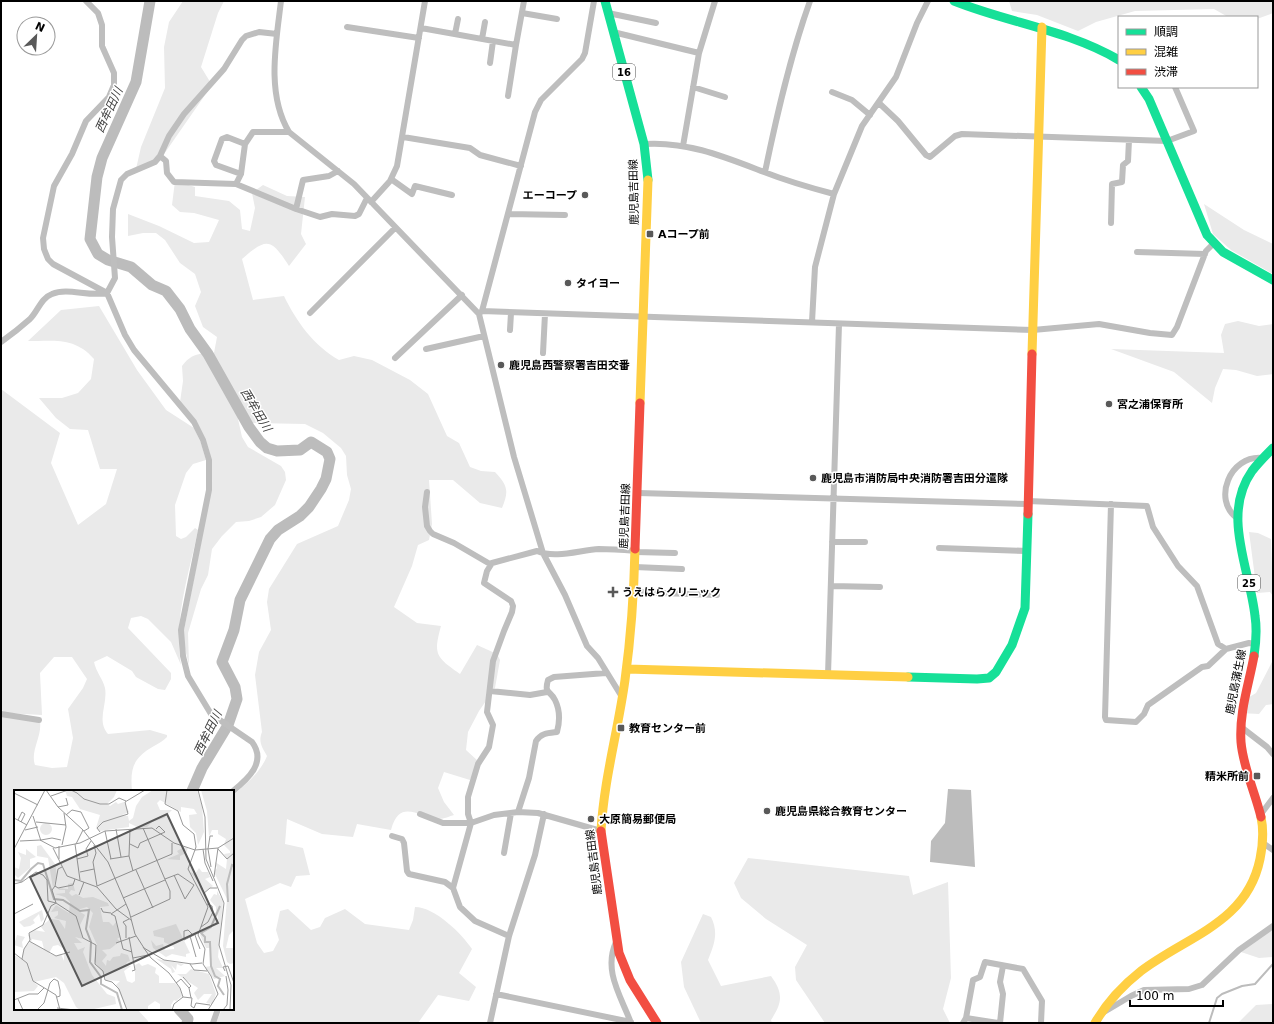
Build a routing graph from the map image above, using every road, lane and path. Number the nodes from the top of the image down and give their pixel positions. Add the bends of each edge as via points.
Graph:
1 (86, 1) edge
2 (281, 1) edge
3 (425, 1) edge
4 (524, 1) edge
5 (594, 1) edge
6 (605, 1) edge
7 (715, 1) edge
8 (810, 1) edge
9 (928, 1) edge
10 (954, 1) edge
11 (522, 13) junction
12 (608, 13) junction
13 (458, 19) dead end
14 (557, 19) dead end
15 (485, 22) dead end
16 (656, 23) dead end
17 (347, 27) dead end
18 (1042, 27) junction
19 (421, 28) junction
20 (613, 32) junction
21 (277, 34) junction
22 (455, 34) junction
23 (419, 38) junction
24 (482, 39) junction
25 (493, 41) junction
26 (516, 45) junction
27 (698, 52) junction
28 (1118, 60) edge
29 (490, 63) dead end
30 (693, 87) junction
31 (1142, 88) edge
32 (1175, 88) edge
33 (832, 92) dead end
34 (508, 96) dead end
35 (726, 97) dead end
36 (879, 103) junction
37 (870, 115) junction
38 (289, 132) junction
39 (403, 137) junction
40 (1040, 137) junction
41 (1129, 140) junction
42 (1167, 141) junction
43 (245, 144) junction
44 (644, 144) junction
45 (683, 146) junction
46 (160, 156) junction
47 (521, 166) junction
48 (338, 172) junction
49 (765, 172) junction
50 (241, 174) junction
51 (391, 179) junction
52 (236, 184) junction
53 (834, 194) junction
54 (452, 195) dead end
55 (369, 200) junction
56 (296, 209) junction
57 (508, 214) junction
58 (565, 215) dead end
59 (1111, 222) dead end
60 (395, 228) junction
61 (1214, 243) junction
62 (1137, 252) dead end
63 (1205, 254) junction
64 (1273, 280) edge
65 (106, 293) junction
66 (462, 295) junction
67 (480, 312) junction
68 (310, 313) dead end
69 (511, 313) junction
70 (545, 314) junction
71 (643, 318) junction
72 (812, 322) junction
73 (839, 324) junction
74 (510, 330) dead end
75 (1032, 330) junction
76 (484, 336) junction
77 (1, 342) edge
78 (426, 350) dead end
79 (543, 353) dead end
80 (395, 358) dead end
81 (1273, 448) edge
82 (1262, 458) junction
83 (427, 492) dead end
84 (638, 493) junction
85 (834, 499) junction
86 (1028, 503) junction
87 (1111, 504) junction
88 (1237, 518) junction
89 (832, 542) junction
90 (865, 542) dead end
91 (939, 548) dead end
92 (636, 551) junction
93 (1027, 551) junction
94 (542, 553) junction
95 (674, 553) dead end
96 (490, 564) junction
97 (635, 567) junction
98 (682, 569) dead end
99 (831, 586) junction
100 (880, 587) dead end
101 (634, 592) junction
102 (717, 595) dead end
103 (1256, 644) junction
104 (1226, 649) junction
105 (626, 669) junction
106 (606, 673) junction
107 (828, 675) junction
108 (490, 691) junction
109 (547, 692) junction
110 (622, 697) junction
111 (1, 714) edge
112 (39, 720) dead end
113 (1240, 727) junction
114 (1270, 746) edge
115 (1273, 754) edge
116 (234, 790) edge
117 (1273, 798) edge
118 (515, 812) junction
119 (420, 814) dead end
120 (544, 814) junction
121 (1261, 814) junction
122 (471, 823) junction
123 (601, 831) junction
124 (392, 836) dead end
125 (1264, 843) junction
126 (1273, 850) edge
127 (504, 853) dead end
128 (453, 888) junction
129 (1273, 926) edge
130 (510, 936) junction
131 (617, 940) junction
132 (1004, 966) junction
133 (496, 994) junction
134 (218, 1010) edge
135 (1097, 1019) edge
136 (964, 1021) edge
137 (213, 1023) edge
138 (490, 1023) edge
139 (631, 1023) edge
140 (657, 1023) edge
141 (999, 1023) edge
142 (1041, 1023) edge

1 - 65 street via 98,13 102,46 114,73 114,85 109,97 86,121 72,154 54,186 44,244 52,264
2 - 21 street
3 - 19 street
4 - 11 street
5 - 47 street via 585,53 541,100 535,112
6 - 12 main road, 鹿児島吉田線 / 16
7 - 27 street
8 - 49 street via 785,81
9 - 36 street via 896,77
10 - 18 main road via 987,13
11 - 14 street
11 - 26 street
12 - 16 street
12 - 20 main road, 鹿児島吉田線 / 16
13 - 22 street
15 - 24 street
17 - 23 street
18 - 28 main road via 1073,37
18 - 40 main road
19 - 22 street
19 - 23 street
20 - 27 street
20 - 44 main road, 鹿児島吉田線 / 16
21 - 38 street via 275,82 278,109
21 - 46 street via 260,32 246,36 242,40 224,69 184,114 169,136
22 - 24 street
23 - 39 street
24 - 25 street
25 - 26 street
25 - 29 street
26 - 34 street
27 - 30 street
30 - 35 street
30 - 45 street
31 - 42 main road
32 - 42 street via 1194,131
33 - 37 street via 852,100
36 - 37 street
36 - 40 street via 928,157 932,157 955,136 962,134
37 - 53 street via 862,126
38 - 43 street via 253,132
38 - 48 street
39 - 47 street via 470,148 480,155
39 - 51 street via 398,166
40 - 41 street
40 - 75 main road
41 - 42 street
41 - 59 street via 1128,161 1123,165 1122,182 1112,184
42 - 61 main road via 1202,224
43 - 50 street
43 - 50 street via 227,137 222,139 214,161 216,165
44 - 45 street
44 - 71 main road, 鹿児島吉田線 / 16 via 648,181
45 - 49 street via 715,153
46 - 52 street via 166,161 167,173 174,182
46 - 65 street via 155,162 127,174 121,180 113,209 115,278
47 - 57 street
48 - 55 street
48 - 56 street via 303,180
49 - 53 street
50 - 52 street
51 - 54 street via 412,194 416,186
51 - 55 street
52 - 56 street
53 - 72 street via 815,267
55 - 56 street via 355,216 332,214 320,217
55 - 60 street
57 - 58 street
57 - 67 street
60 - 66 street
60 - 68 street
61 - 63 street
61 - 64 main road via 1236,260
62 - 63 street
63 - 75 street via 1172,335 1099,324
65 - 77 street via 96,295 63,291 51,294 31,318
65 - 116 street via 134,350 194,422 207,450 209,490 181,630 183,656 188,676 211,714 252,742 258,756 251,775
66 - 67 street
66 - 80 street
67 - 69 street
67 - 76 street
69 - 70 street
69 - 74 street
70 - 71 street
70 - 79 street
71 - 72 street
71 - 84 main road, 鹿児島吉田線 / 16
72 - 73 street
73 - 75 street
73 - 85 street
75 - 86 main road
76 - 78 street
76 - 94 street via 514,457
81 - 82 main road, 鹿児島蒲生線 / 25
82 - 88 main road, 鹿児島蒲生線 / 25 via 1242,491
82 - 88 street via 1252,457 1246,460 1229,478 1226,492 1228,508
83 - 96 street via 425,507 430,531
84 - 85 street
84 - 92 main road, 鹿児島吉田線 / 16
85 - 86 street
85 - 89 street
86 - 87 street
86 - 93 main road
87 - 104 street via 1147,506 1153,527 1178,566 1197,586 1218,644
87 - 104 street via 1106,720 1136,722 1148,705 1208,666
88 - 103 main road, 鹿児島蒲生線 / 25 via 1253,606
89 - 90 street
89 - 99 street
91 - 93 street
92 - 94 street via 601,549
92 - 95 street
92 - 97 main road, 鹿児島吉田線 / 16
93 - 107 main road via 1026,601 1023,617 994,675 977,679
94 - 96 street via 538,551
94 - 106 street via 565,595 587,646 598,658
96 - 108 street via 484,583 511,601 513,606 493,661
97 - 98 street
97 - 101 main road, 鹿児島吉田線 / 16
99 - 100 street
99 - 107 street
101 - 102 street
101 - 105 main road, 鹿児島吉田線 / 16
103 - 104 street via 1249,643
103 - 113 main road, 鹿児島蒲生線 / 25 via 1241,710
105 - 107 main road
105 - 110 main road, 鹿児島吉田線 / 16
106 - 109 street via 554,677 548,680
106 - 110 street
108 - 109 street via 530,695
108 - 122 street via 487,712 492,725 489,747 478,764 468,797
109 - 118 street via 554,698 559,724 556,732 539,736 536,741 529,778
110 - 123 main road, 鹿児島吉田線 / 16 via 604,796
111 - 112 street
113 - 114 street
113 - 121 main road, 鹿児島蒲生線 / 25 via 1241,745
114 - 115 street
117 - 121 street
118 - 120 street
118 - 122 street via 494,815
118 - 127 street
119 - 122 street via 443,822
120 - 123 street
120 - 130 street via 535,855
121 - 125 main road, 鹿児島蒲生線 / 25
122 - 128 street
123 - 131 main road, 鹿児島吉田線 / 16
124 - 128 street via 402,839 404,843 406,871 409,874 445,882
125 - 126 street
125 - 135 main road, 鹿児島蒲生線 / 25 via 1256,878 1250,891 1235,909 1135,976 1122,987
128 - 130 street via 460,907 475,922
129 - 135 street via 1239,950 1202,985 1189,989 1144,990
130 - 133 street
131 - 139 street via 612,951 611,966 614,982
131 - 140 main road, 鹿児島吉田線 / 16 via 630,980
132 - 136 street via 985,962 980,977 973,980
132 - 141 street via 1000,982 1004,994
132 - 142 street via 1023,969 1042,1001
133 - 138 street
133 - 139 street
134 - 137 street
136 - 141 street

